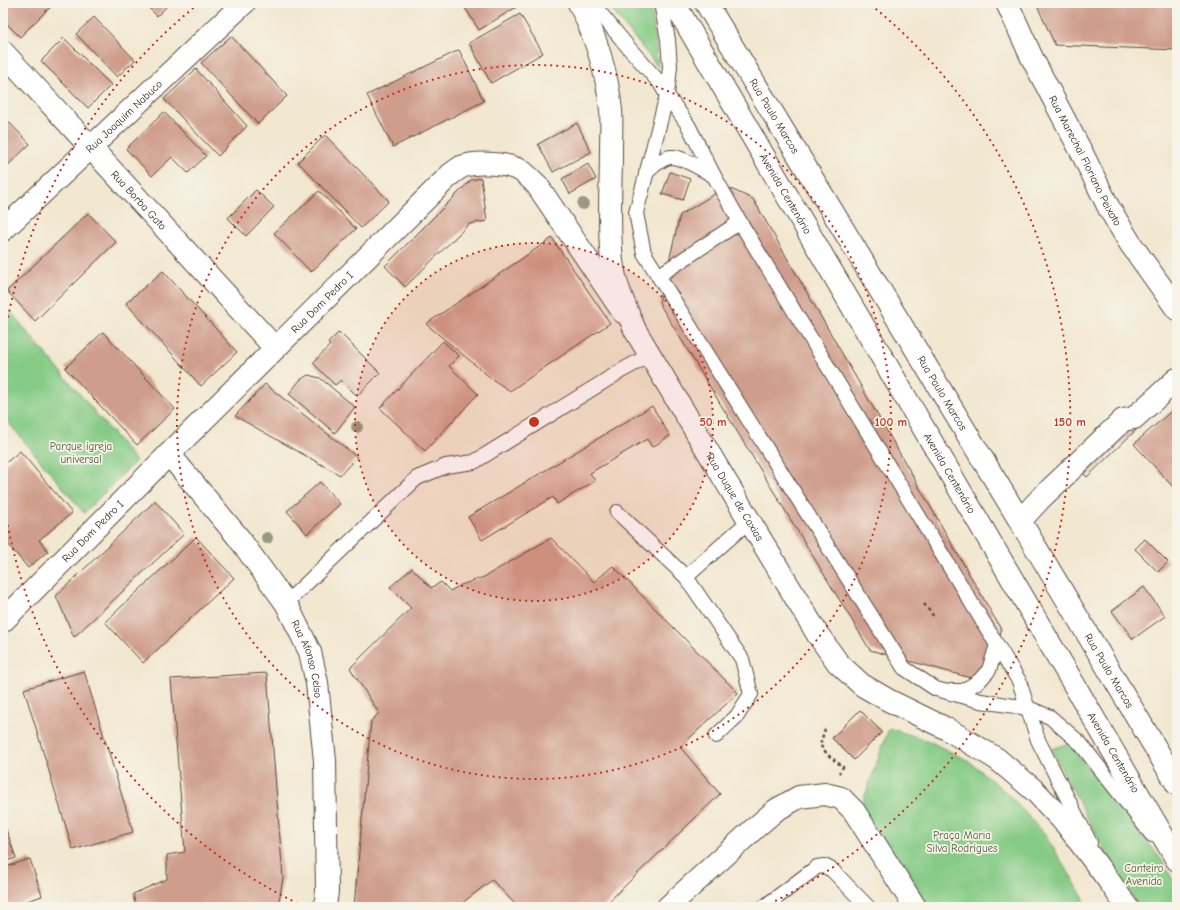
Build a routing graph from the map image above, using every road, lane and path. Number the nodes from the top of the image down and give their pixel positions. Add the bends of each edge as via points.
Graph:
1 (244, 3) edge
2 (579, 3) edge
3 (592, 3) edge
4 (660, 3) edge
5 (674, 3) edge
6 (706, 3) edge
7 (1007, 3) edge
8 (3, 52) edge
9 (667, 95) junction
10 (91, 147) junction
11 (646, 173) junction
12 (714, 176) junction
13 (740, 222) junction
14 (3, 230) edge
15 (658, 276) junction
16 (1177, 309) edge
17 (636, 330) junction
18 (275, 348) junction
19 (650, 355) junction
20 (1177, 379) edge
21 (169, 454) junction
22 (617, 512) dead end
23 (750, 520) junction
24 (1020, 521) junction
25 (686, 578) junction
26 (286, 603) junction
27 (924, 604) dead end
28 (935, 618) dead end
29 (3, 621) edge
30 (997, 645) junction
31 (948, 691) junction
32 (1028, 708) junction
33 (825, 729) dead end
34 (716, 736) dead end
35 (1177, 784) edge
36 (825, 794) junction
37 (1177, 860) edge
38 (1177, 867) edge
39 (1109, 881) junction
40 (325, 907) edge
41 (668, 907) edge
42 (764, 907) edge
43 (868, 907) edge
44 (915, 907) edge
45 (1126, 907) edge

1 - 10 street, Rua Joaquim Nabuco
2 - 17 street via 600,54 607,80 611,111 612,262 618,288
3 - 9 lane via 660,83
4 - 9 lane via 668,40
5 - 37 street, Avenida Centenário
6 - 24 street, Rua Paulo Marcos
7 - 16 street, Rua Marechal Floriano Peixoto via 1032,58 1109,208 1130,243
8 - 10 street, Rua Borba Gato
9 - 11 lane
9 - 12 lane via 688,125
10 - 14 street, Rua Joaquim Nabuco
10 - 18 street, Rua Borba Gato
11 - 12 lane via 669,158 680,158
11 - 15 lane via 636,213 644,253
12 - 13 lane
13 - 15 lane
13 - 30 lane
15 - 31 lane via 904,668 936,689
17 - 18 street, Rua Dom Pedro I via 537,186 523,172 510,167 483,163 462,167 451,174
17 - 19 street, Rua Duque de Caxias
18 - 21 street, Rua Dom Pedro I
19 - 23 street, Rua Duque de Caxias
19 - 26 lane via 474,462 446,466 417,478
20 - 24 street via 1134,418 1123,420
21 - 26 street, Rua Afonso Celso via 238,537
21 - 29 street, Rua Dom Pedro I
22 - 25 lane
23 - 25 lane
23 - 39 street, Rua Duque de Caxias via 818,635 838,662 862,685 947,729 997,759 1035,791 1066,824
24 - 35 street, Rua Paulo Marcos
25 - 34 lane via 742,659 751,694 737,716
26 - 40 street, Rua Afonso Celso via 310,652 317,683 325,761
27 - 28 path
30 - 31 lane via 989,670 979,681 963,691
30 - 32 lane via 1019,681
31 - 32 lane via 981,701
32 - 38 lane via 1050,717 1080,743
32 - 39 lane via 1038,740
33 - 36 path via 820,745 828,756 843,767
36 - 41 street via 799,797 776,810
36 - 44 street via 841,798 854,811
39 - 45 street
42 - 43 lane via 817,867 824,866 832,870

